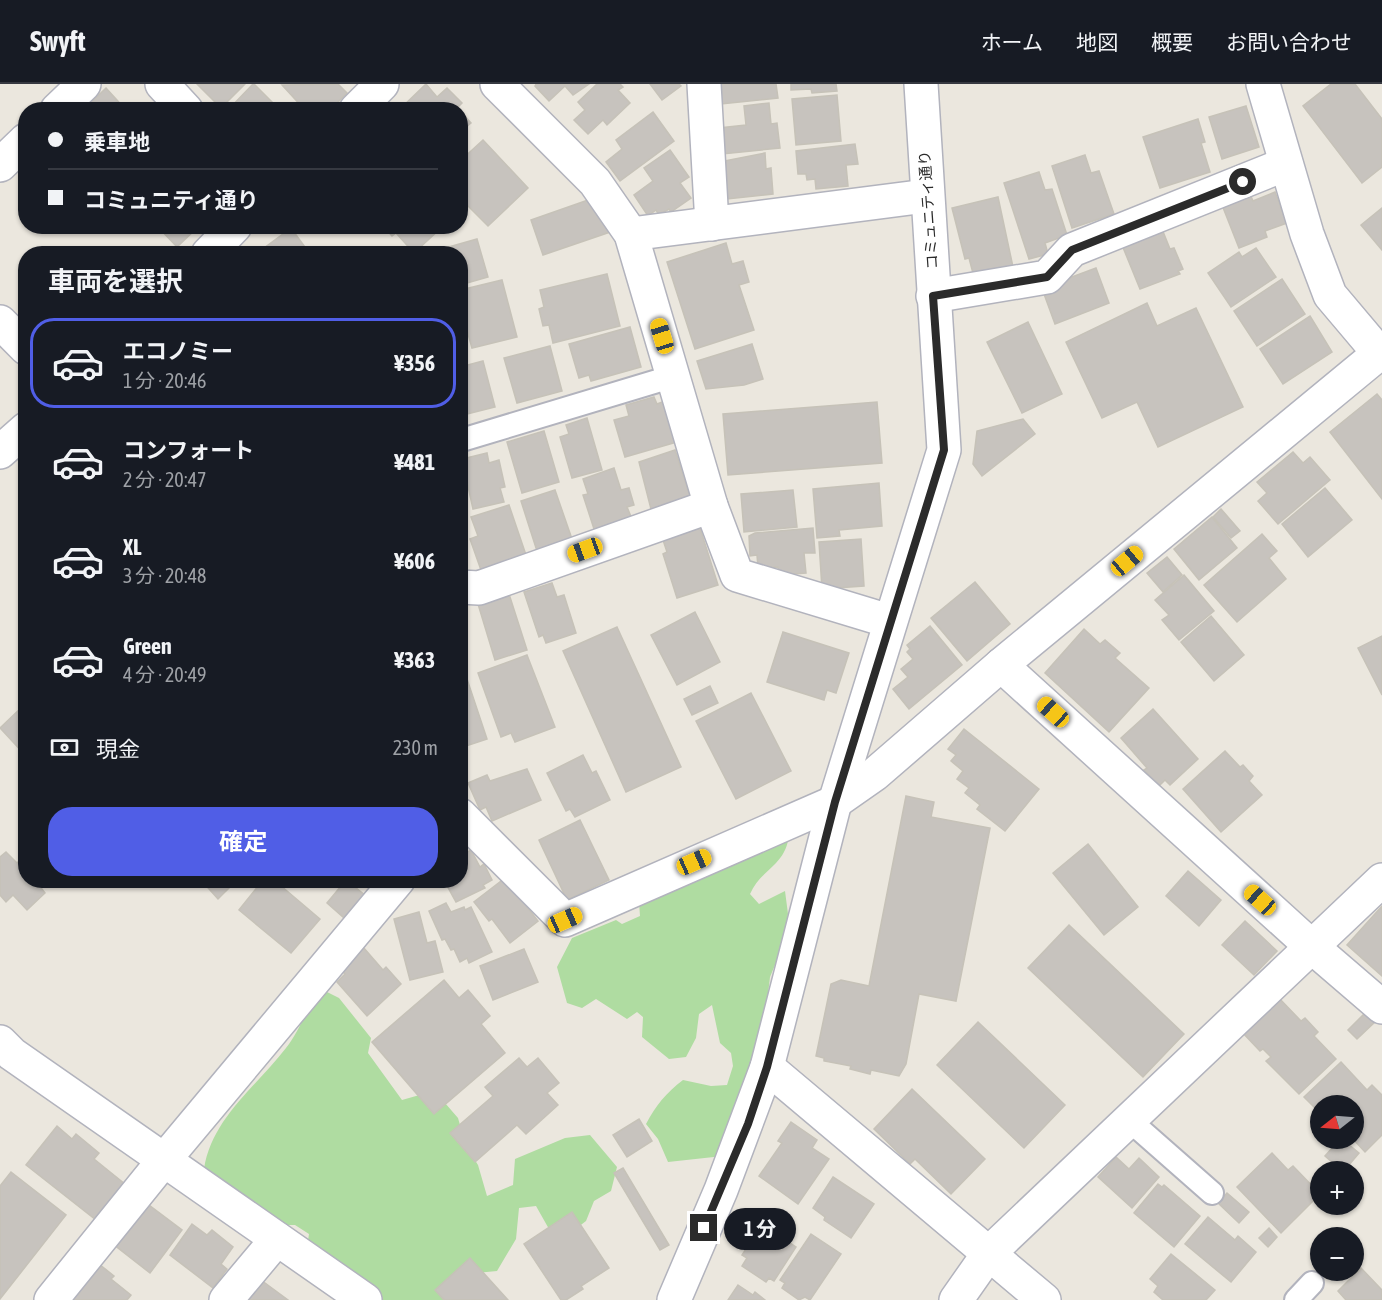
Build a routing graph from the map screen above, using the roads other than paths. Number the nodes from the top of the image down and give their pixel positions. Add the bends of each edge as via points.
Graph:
1 (84, 84) edge
2 (162, 84) edge
3 (382, 84) edge
4 (497, 84) edge
5 (704, 84) edge
6 (921, 84) edge
7 (1263, 84) edge
8 (65, 102) edge
9 (179, 102) edge
10 (364, 102) edge
11 (18, 148) edge
12 (1286, 164) junction
13 (0, 165) edge
14 (926, 196) junction
15 (712, 224) junction
16 (228, 234) edge
17 (632, 234) junction
18 (217, 246) edge
19 (933, 296) junction
20 (0, 322) edge
21 (18, 340) edge
22 (1381, 353) edge
23 (674, 376) junction
24 (18, 436) edge
25 (468, 438) edge
26 (0, 452) edge
27 (711, 506) junction
28 (468, 587) edge
29 (889, 621) junction
30 (1001, 665) junction
31 (835, 802) junction
32 (468, 823) edge
33 (1382, 880) edge
34 (391, 888) edge
35 (1311, 946) junction
36 (1382, 1007) edge
37 (0, 1042) edge
38 (767, 1067) junction
39 (1129, 1120) junction
40 (164, 1160) junction
41 (1212, 1192) dead end
42 (277, 1239) junction
43 (989, 1253) junction
44 (1312, 1283) dead end
45 (51, 1300) edge
46 (226, 1300) edge
47 (365, 1300) edge
48 (674, 1300) edge
49 (957, 1300) edge
50 (1044, 1300) edge
51 (1296, 1300) edge

1 - 8 street
2 - 9 street
3 - 10 street
4 - 17 street via 595,182
5 - 15 street
6 - 14 street, コミュニティ通り
7 - 12 street
11 - 13 street
12 - 19 street via 1072,250 1047,277
12 - 22 street via 1330,295
14 - 15 street
14 - 19 street, コミュニティ通り
15 - 17 street
16 - 18 street
17 - 23 street
19 - 29 street, コミュニティ通り via 944,450
20 - 21 street
22 - 30 street
23 - 25 lane
23 - 27 street
24 - 26 street
27 - 28 street via 479,588
27 - 29 street via 737,575
29 - 31 street, コミュニティ通り
30 - 31 street via 875,774
30 - 35 street
31 - 32 street via 565,920
31 - 38 street, コミュニティ通り
33 - 35 street
34 - 40 street
35 - 36 street
35 - 39 street
37 - 40 street
38 - 43 street
38 - 48 street, コミュニティ通り via 730,1168
39 - 41 lane
39 - 43 street
40 - 42 street
40 - 45 street
42 - 46 street
42 - 47 street
43 - 49 street
43 - 50 street
44 - 51 lane

